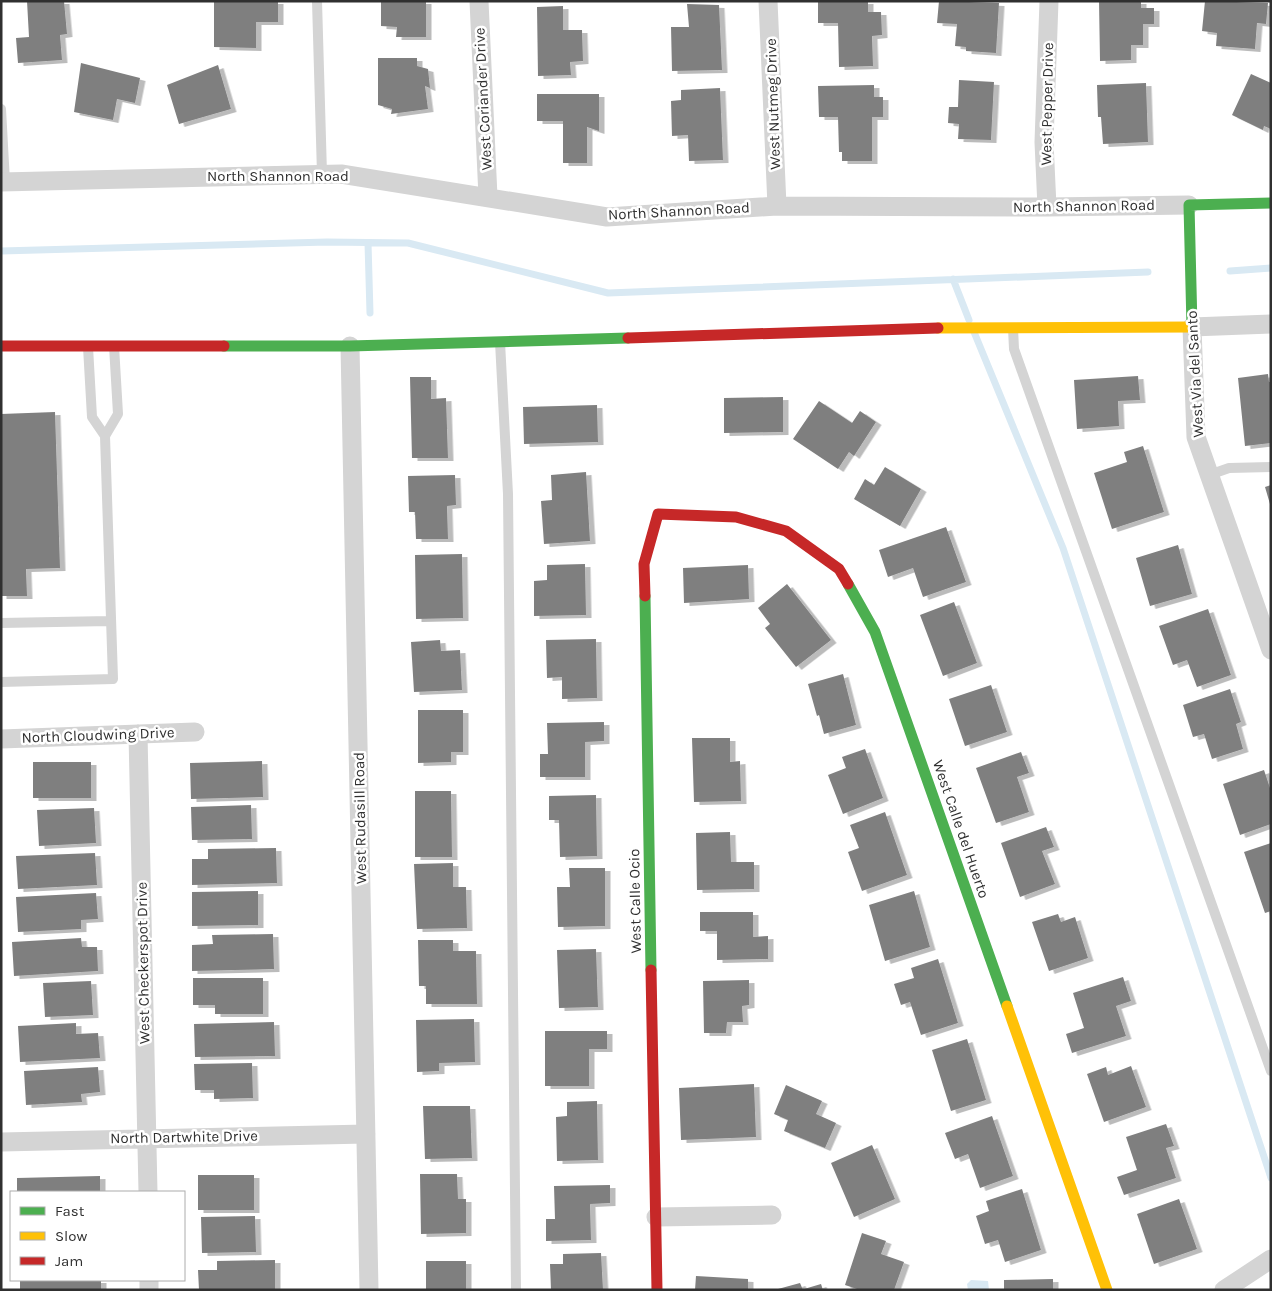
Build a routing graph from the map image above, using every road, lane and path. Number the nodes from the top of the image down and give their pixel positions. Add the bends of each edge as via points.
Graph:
1 (317, 1) edge
2 (479, 1) edge
3 (768, 1) edge
4 (1049, 1) edge
5 (1, 109) edge
6 (322, 174) junction
7 (3, 182) edge
8 (488, 197) junction
9 (1271, 203) edge
10 (1189, 205) junction
11 (776, 206) junction
12 (1047, 207) junction
13 (1271, 324) edge
14 (1192, 327) junction
15 (1013, 328) junction
16 (500, 341) junction
17 (1, 346) edge
18 (88, 346) junction
19 (114, 346) junction
20 (350, 346) junction
21 (104, 436) junction
22 (1271, 467) edge
23 (1209, 475) junction
24 (658, 514) joint
25 (110, 621) junction
26 (1, 624) edge
27 (1271, 650) edge
28 (1, 682) edge
29 (195, 732) dead end
30 (138, 734) junction
31 (1, 739) edge
32 (1271, 1072) edge
33 (366, 1134) junction
34 (148, 1138) junction
35 (1, 1142) edge
36 (148, 1191) edge
37 (772, 1215) dead end
38 (656, 1217) junction
39 (1271, 1259) edge
40 (370, 1290) edge
41 (516, 1290) edge
42 (657, 1290) edge
43 (1107, 1290) edge
44 (1224, 1290) edge

1 - 6 lane
2 - 8 street, West Coriander Drive
3 - 11 street, West Nutmeg Drive
4 - 12 street, West Pepper Drive via 1044,142
5 - 7 lane
6 - 7 street, North Shannon Road
6 - 8 street, North Shannon Road via 341,174
8 - 11 street, North Shannon Road via 606,217
9 - 10 street, North Shannon Road
10 - 12 street, North Shannon Road
10 - 14 street, West Via del Santo
11 - 12 street, North Shannon Road
13 - 14 street
14 - 15 street
14 - 23 street, West Via del Santo via 1196,437
15 - 16 street
15 - 32 lane via 1014,349
16 - 20 street
16 - 41 lane via 508,494
17 - 18 street
18 - 19 street
18 - 21 lane via 92,417
19 - 20 street
19 - 21 lane via 118,414
20 - 33 street, West Rudasill Road
21 - 25 lane
22 - 23 lane via 1229,468
23 - 27 street, West Via del Santo
24 - 38 street, West Calle Ocio via 644,564
24 - 43 street, West Calle del Huerto via 736,518 786,531 839,568 875,632
25 - 26 lane
25 - 28 lane via 113,679
29 - 30 street, North Cloudwing Drive
30 - 31 street, North Cloudwing Drive
30 - 34 street, West Checkerspot Drive
33 - 34 street, North Dartwhite Drive
33 - 40 street, West Rudasill Road
34 - 35 street, North Dartwhite Drive
34 - 36 street, West Checkerspot Drive
37 - 38 street
38 - 42 street, West Calle Ocio
39 - 44 street

